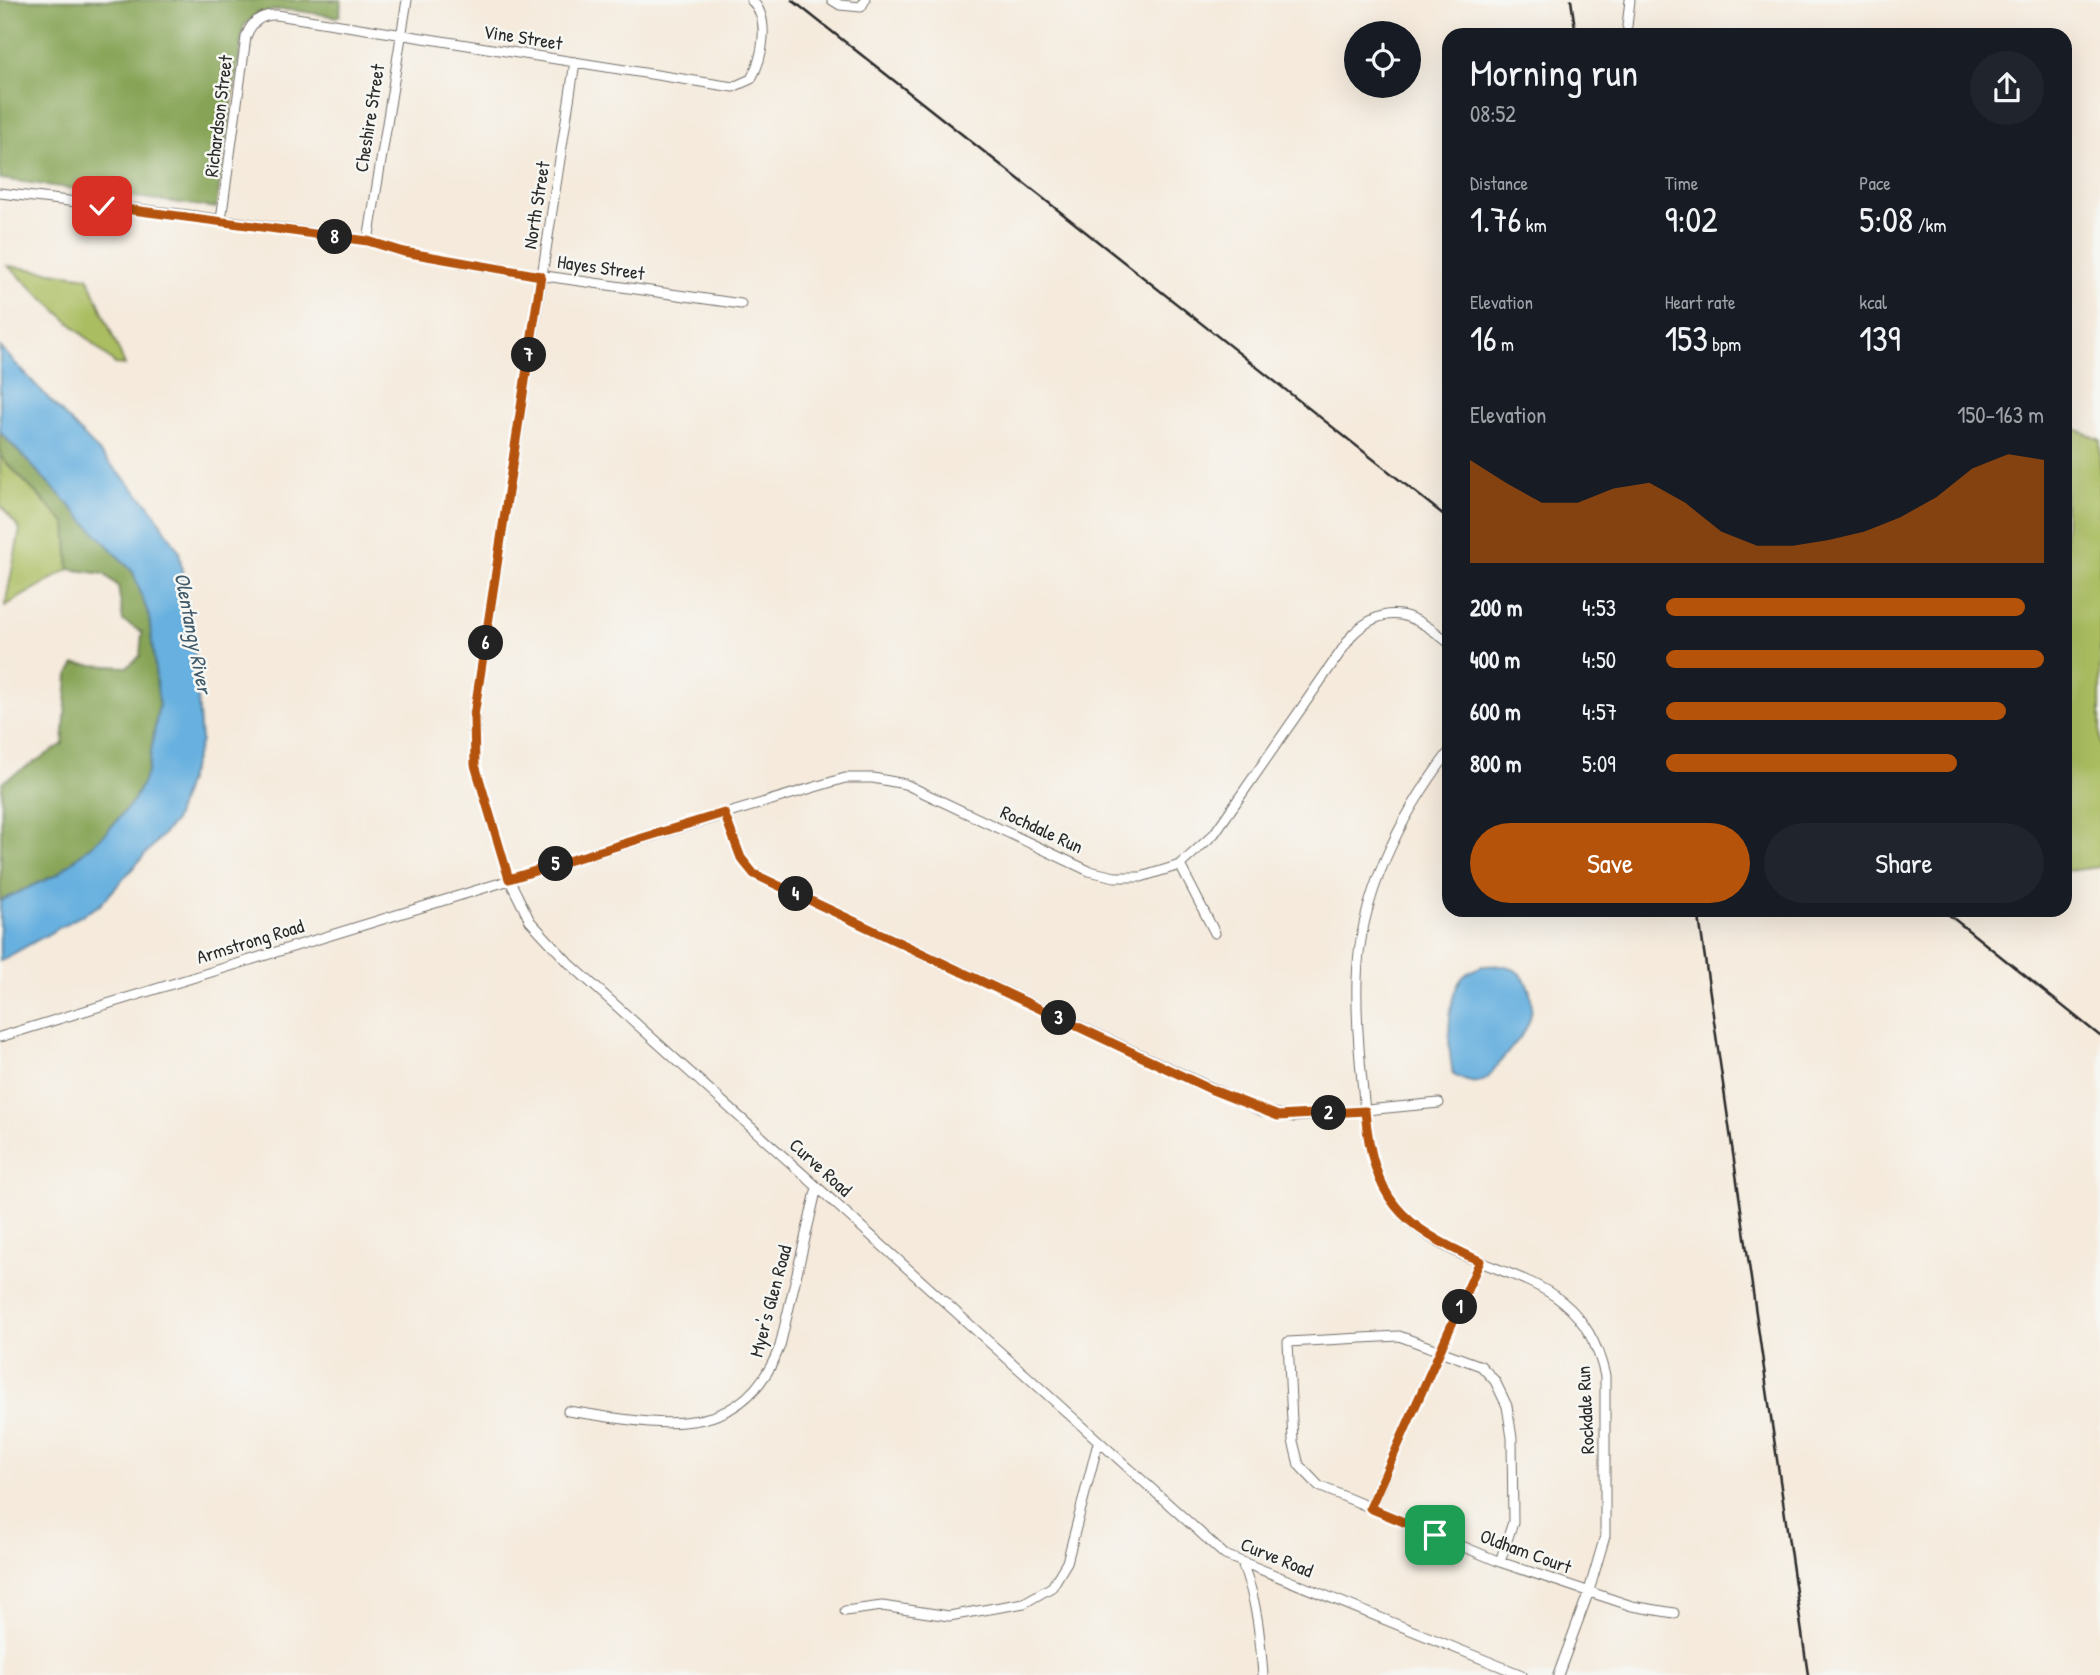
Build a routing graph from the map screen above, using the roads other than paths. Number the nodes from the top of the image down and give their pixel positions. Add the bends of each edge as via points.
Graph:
1 (407, 0) edge
2 (751, 0) edge
3 (832, 0) edge
4 (865, 0) edge
5 (1630, 0) edge
6 (258, 19) joint
7 (1627, 26) dead end
8 (401, 36) junction
9 (575, 62) junction
10 (0, 193) edge
11 (221, 220) junction
12 (368, 241) junction
13 (541, 276) junction
14 (741, 304) dead end
15 (517, 435) joint
16 (1442, 637) edge
17 (1442, 761) edge
18 (724, 813) junction
19 (1180, 865) junction
20 (510, 879) junction
21 (1215, 933) dead end
22 (0, 1037) edge
23 (1439, 1103) dead end
24 (1365, 1111) junction
25 (817, 1187) junction
26 (1480, 1261) junction
27 (1441, 1350) junction
28 (568, 1411) dead end
29 (1098, 1443) junction
30 (1370, 1508) junction
31 (1500, 1562) junction
32 (1242, 1563) junction
33 (1589, 1591) junction
34 (845, 1611) dead end
35 (1674, 1613) dead end
36 (1263, 1675) edge
37 (1522, 1675) edge
38 (1558, 1675) edge

1 - 8 street, Cheshire Street
2 - 9 street, Vine Street via 761,15 760,50 755,72 740,87
3 - 4 street via 852,8 861,7
5 - 7 street
6 - 8 street, Vine Street via 277,15
6 - 11 street, Richardson Street via 246,37
8 - 9 street, Vine Street
8 - 12 street, Cheshire Street
9 - 13 street, North Street
10 - 11 street, Hayes Street
11 - 12 street, Hayes Street
12 - 13 street, Hayes Street via 404,252
13 - 14 street, Hayes Street
13 - 15 street, North Street
15 - 20 street, Curve Road via 473,734 478,778
16 - 19 street, Rochdale Run via 1423,621 1406,615 1382,615 1365,622 1214,834
17 - 24 street, Rockdale Run via 1391,845 1371,901 1357,977
18 - 19 street, Rochdale Run via 845,778 873,778 905,784 1089,871 1141,877
18 - 20 street, Rochdale Run
18 - 24 street via 741,858 754,874 1186,1078 1278,1116
19 - 21 street
20 - 22 street, Armstrong Road
20 - 25 street, Curve Road via 522,907 548,942
23 - 24 street
24 - 26 street, Rockdale Run via 1368,1150 1388,1196 1428,1236
25 - 28 street, Myer's Glen Road via 780,1346 754,1391 726,1412 694,1423 661,1424
25 - 29 street, Curve Road
26 - 27 street
26 - 33 street, Rockdale Run via 1556,1295 1586,1327 1600,1356 1605,1376 1605,1536
27 - 30 street
27 - 30 street, Oldham Court via 1399,1336 1289,1342 1298,1465 1319,1486
27 - 31 street via 1481,1366 1495,1381 1507,1406 1513,1522
29 - 32 street, Curve Road via 1225,1555
29 - 34 street via 1067,1562 1052,1587 1024,1603 949,1616 882,1606
30 - 31 street, Oldham Court
31 - 33 street, Oldham Court
32 - 36 street via 1259,1617
32 - 37 street, Curve Road
33 - 35 street, Oldham Court via 1632,1606
33 - 38 street, Rockdale Run

